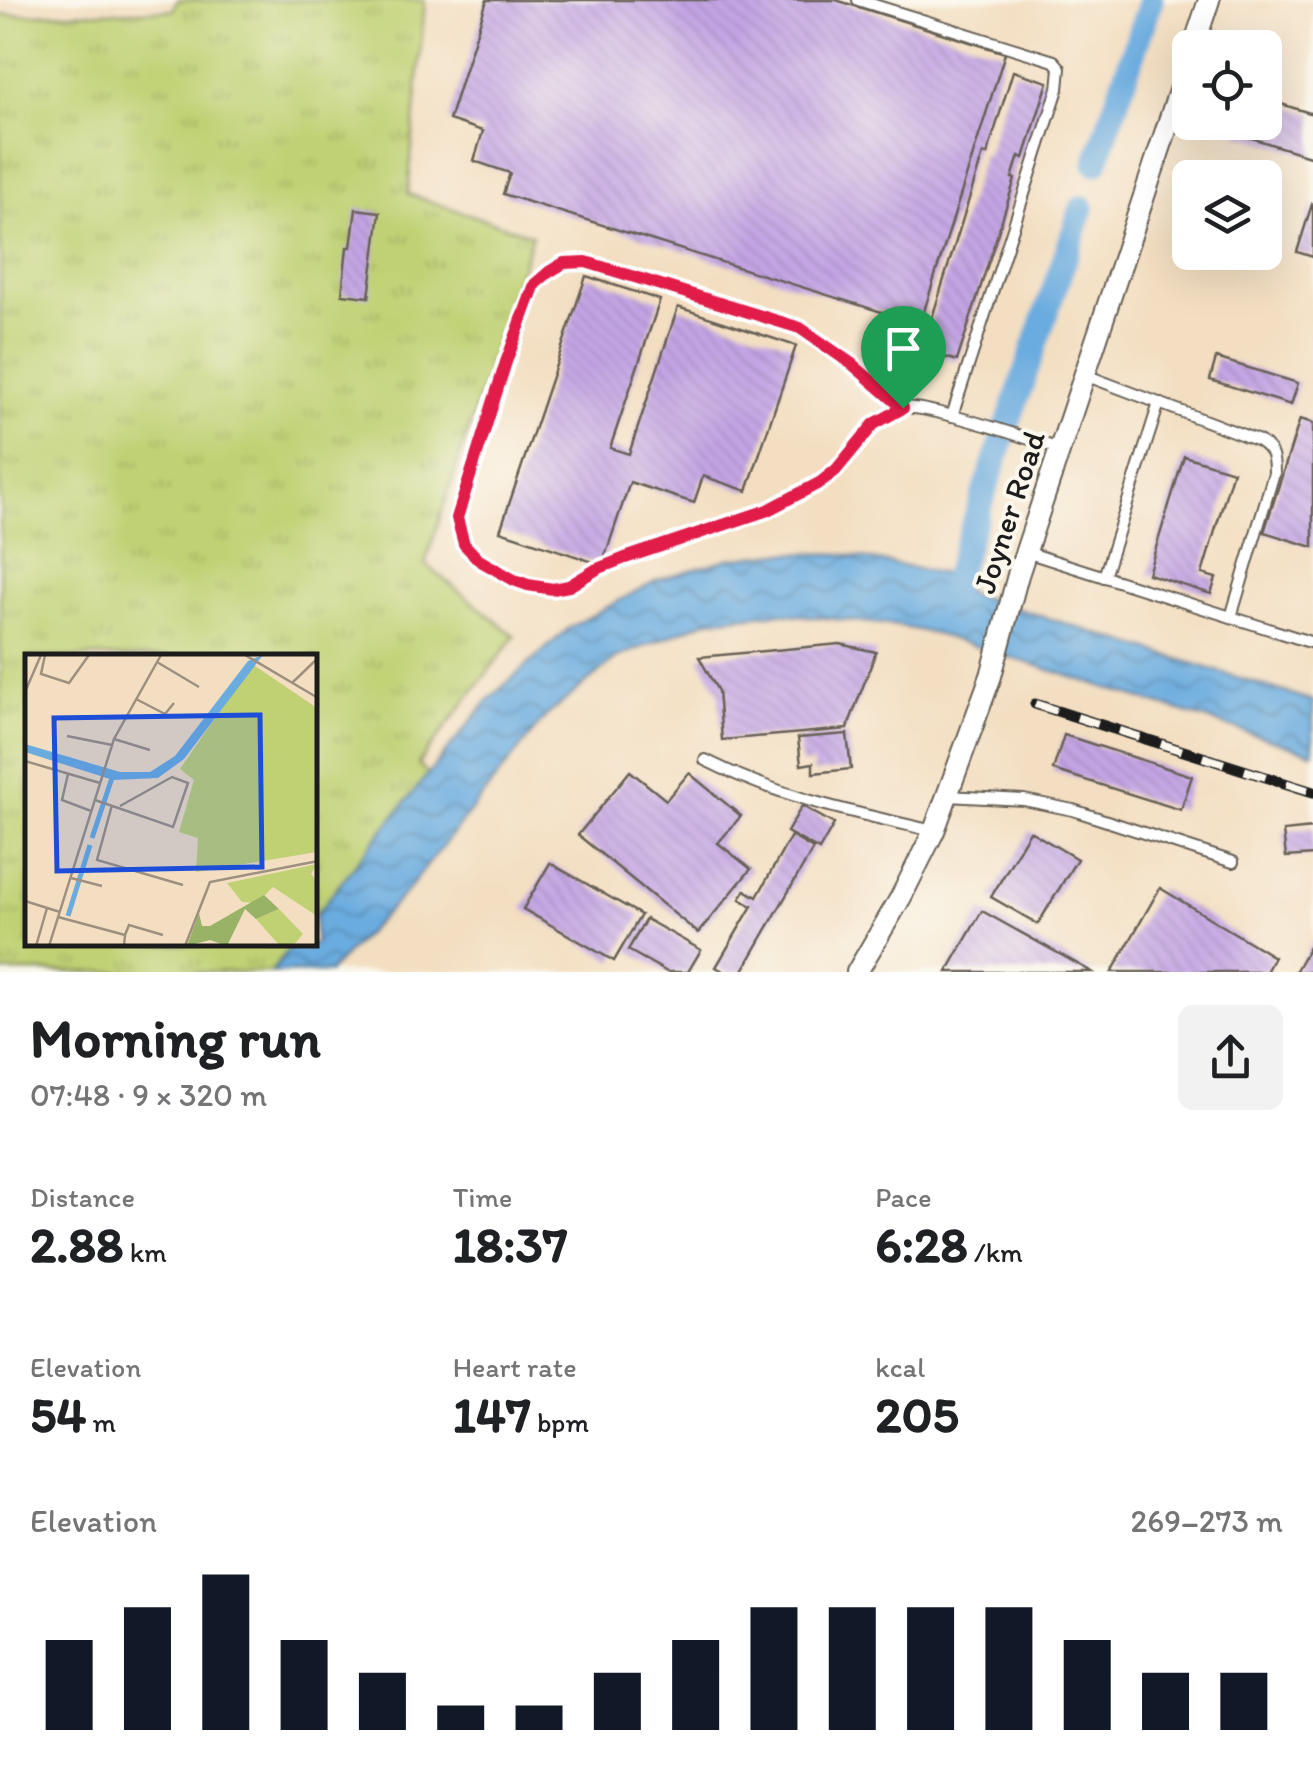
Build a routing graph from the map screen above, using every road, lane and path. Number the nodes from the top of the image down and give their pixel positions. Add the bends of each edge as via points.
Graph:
1 (858, 0) edge
2 (1209, 0) edge
3 (1199, 30) edge
4 (1172, 112) edge
5 (1085, 375) junction
6 (1158, 403) junction
7 (903, 408) junction
8 (952, 416) junction
9 (1060, 449) junction
10 (1026, 552) junction
11 (1104, 577) junction
12 (1231, 617) junction
13 (1313, 643) edge
14 (705, 760) dead end
15 (947, 796) junction
16 (934, 831) junction
17 (1233, 862) dead end
18 (857, 972) edge

1 - 8 lane via 1054,60 1060,68
2 - 3 street
4 - 5 street, Joyner Road
5 - 6 lane
5 - 9 street, Joyner Road
6 - 11 lane
6 - 12 lane via 1259,440 1274,458
7 - 7 lane via 874,424 821,482 569,586 514,580 464,544 457,518 462,496 528,298 535,284 564,263 586,262 800,328
7 - 8 lane
8 - 9 lane
9 - 10 street, Joyner Road
10 - 11 lane
10 - 15 street, Joyner Road
11 - 12 lane
12 - 13 lane
14 - 16 lane via 788,795
15 - 16 street, Joyner Road
15 - 17 lane via 1073,810
16 - 18 street, Joyner Road

